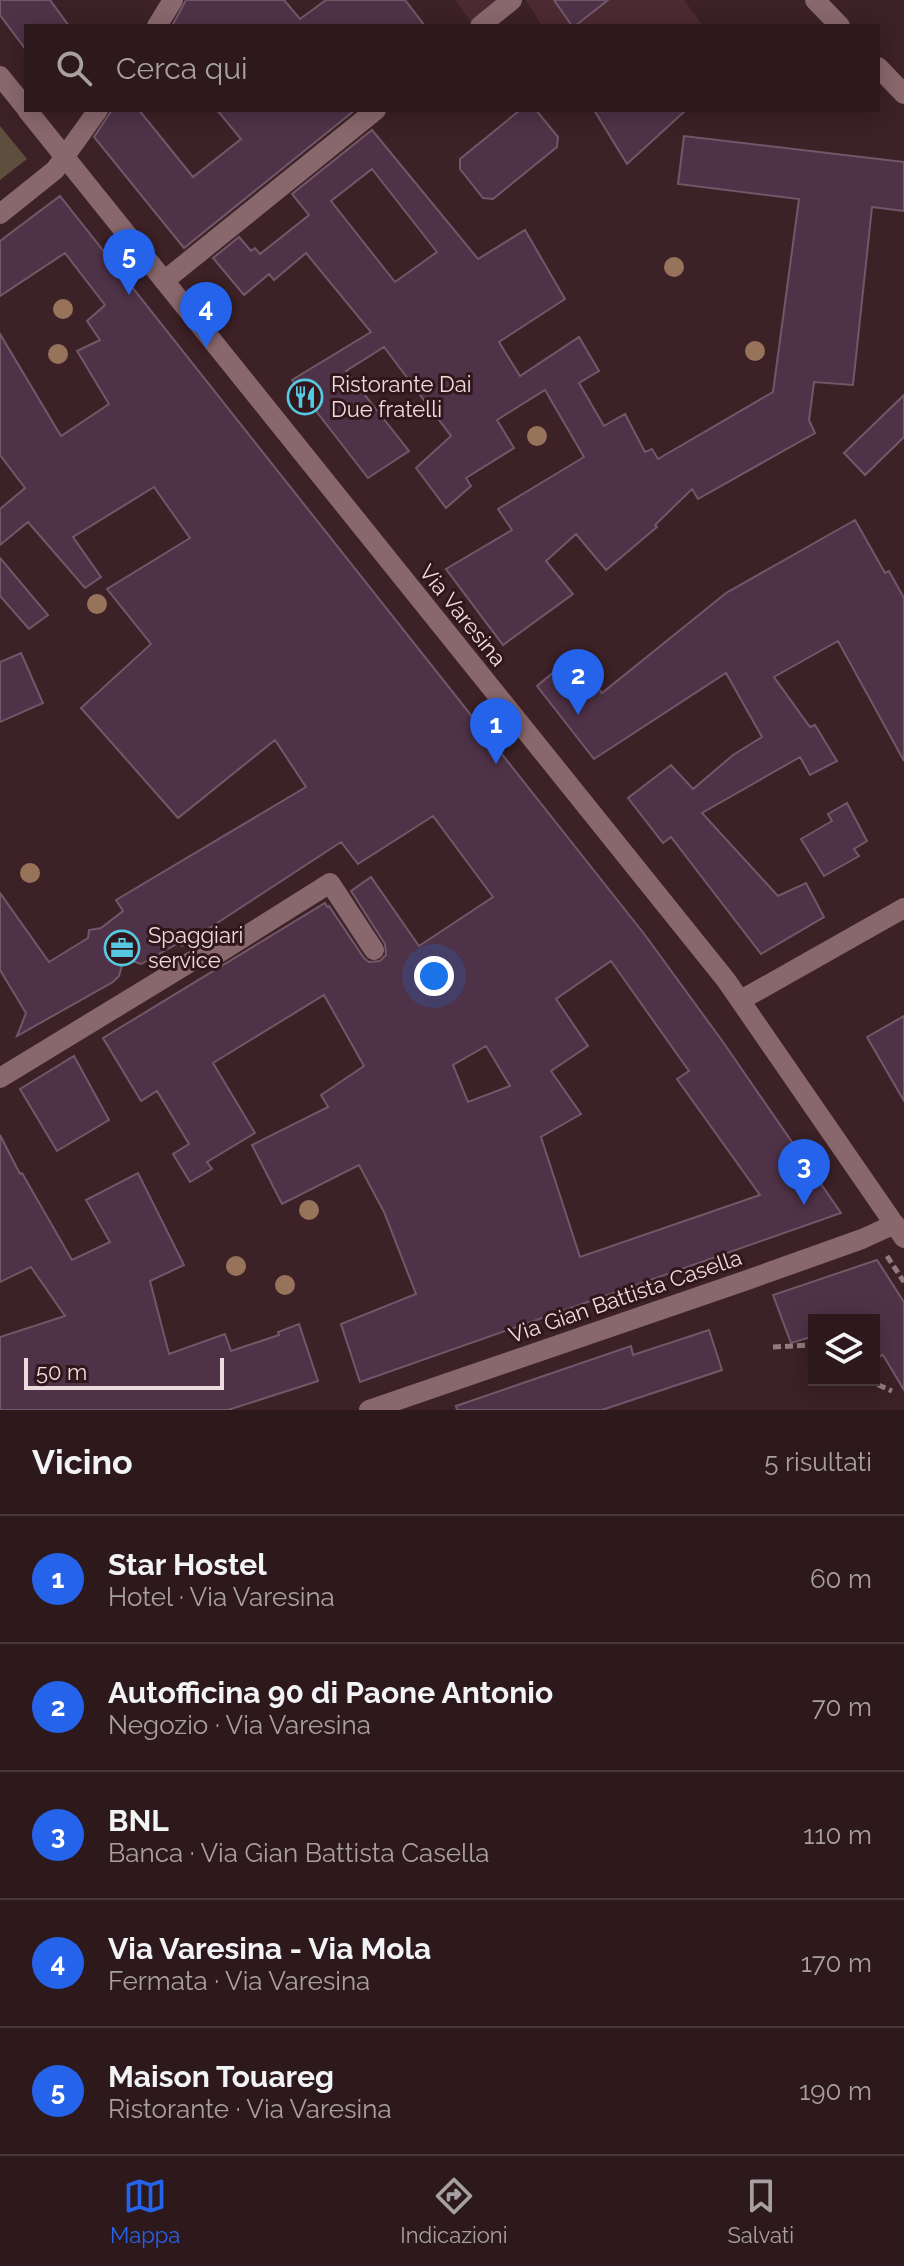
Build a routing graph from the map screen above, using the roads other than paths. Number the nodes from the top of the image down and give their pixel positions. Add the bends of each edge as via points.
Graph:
1 (173, 0) edge
2 (512, 0) edge
3 (815, 0) edge
4 (158, 24) edge
5 (482, 24) edge
6 (838, 24) edge
7 (880, 69) edge
8 (0, 76) edge
9 (904, 94) edge
10 (24, 105) edge
11 (29, 112) edge
12 (97, 112) edge
13 (374, 112) edge
14 (64, 156) junction
15 (0, 214) edge
16 (164, 281) junction
17 (904, 908) edge
18 (374, 950) dead end
19 (741, 1000) junction
20 (0, 1078) edge
21 (900, 1231) edge
22 (369, 1410) edge

1 - 4 street
2 - 5 street
3 - 6 street
7 - 9 street
8 - 10 street, Via Varesina
11 - 14 street, Via Varesina
12 - 14 street
13 - 16 street
14 - 15 street via 46,179
14 - 16 street, Via Varesina
16 - 19 street, Via Varesina
17 - 19 street
18 - 20 street via 330,883
19 - 21 street, Via Varesina
21 - 22 street, Via Gian Battista Casella via 862,1239

